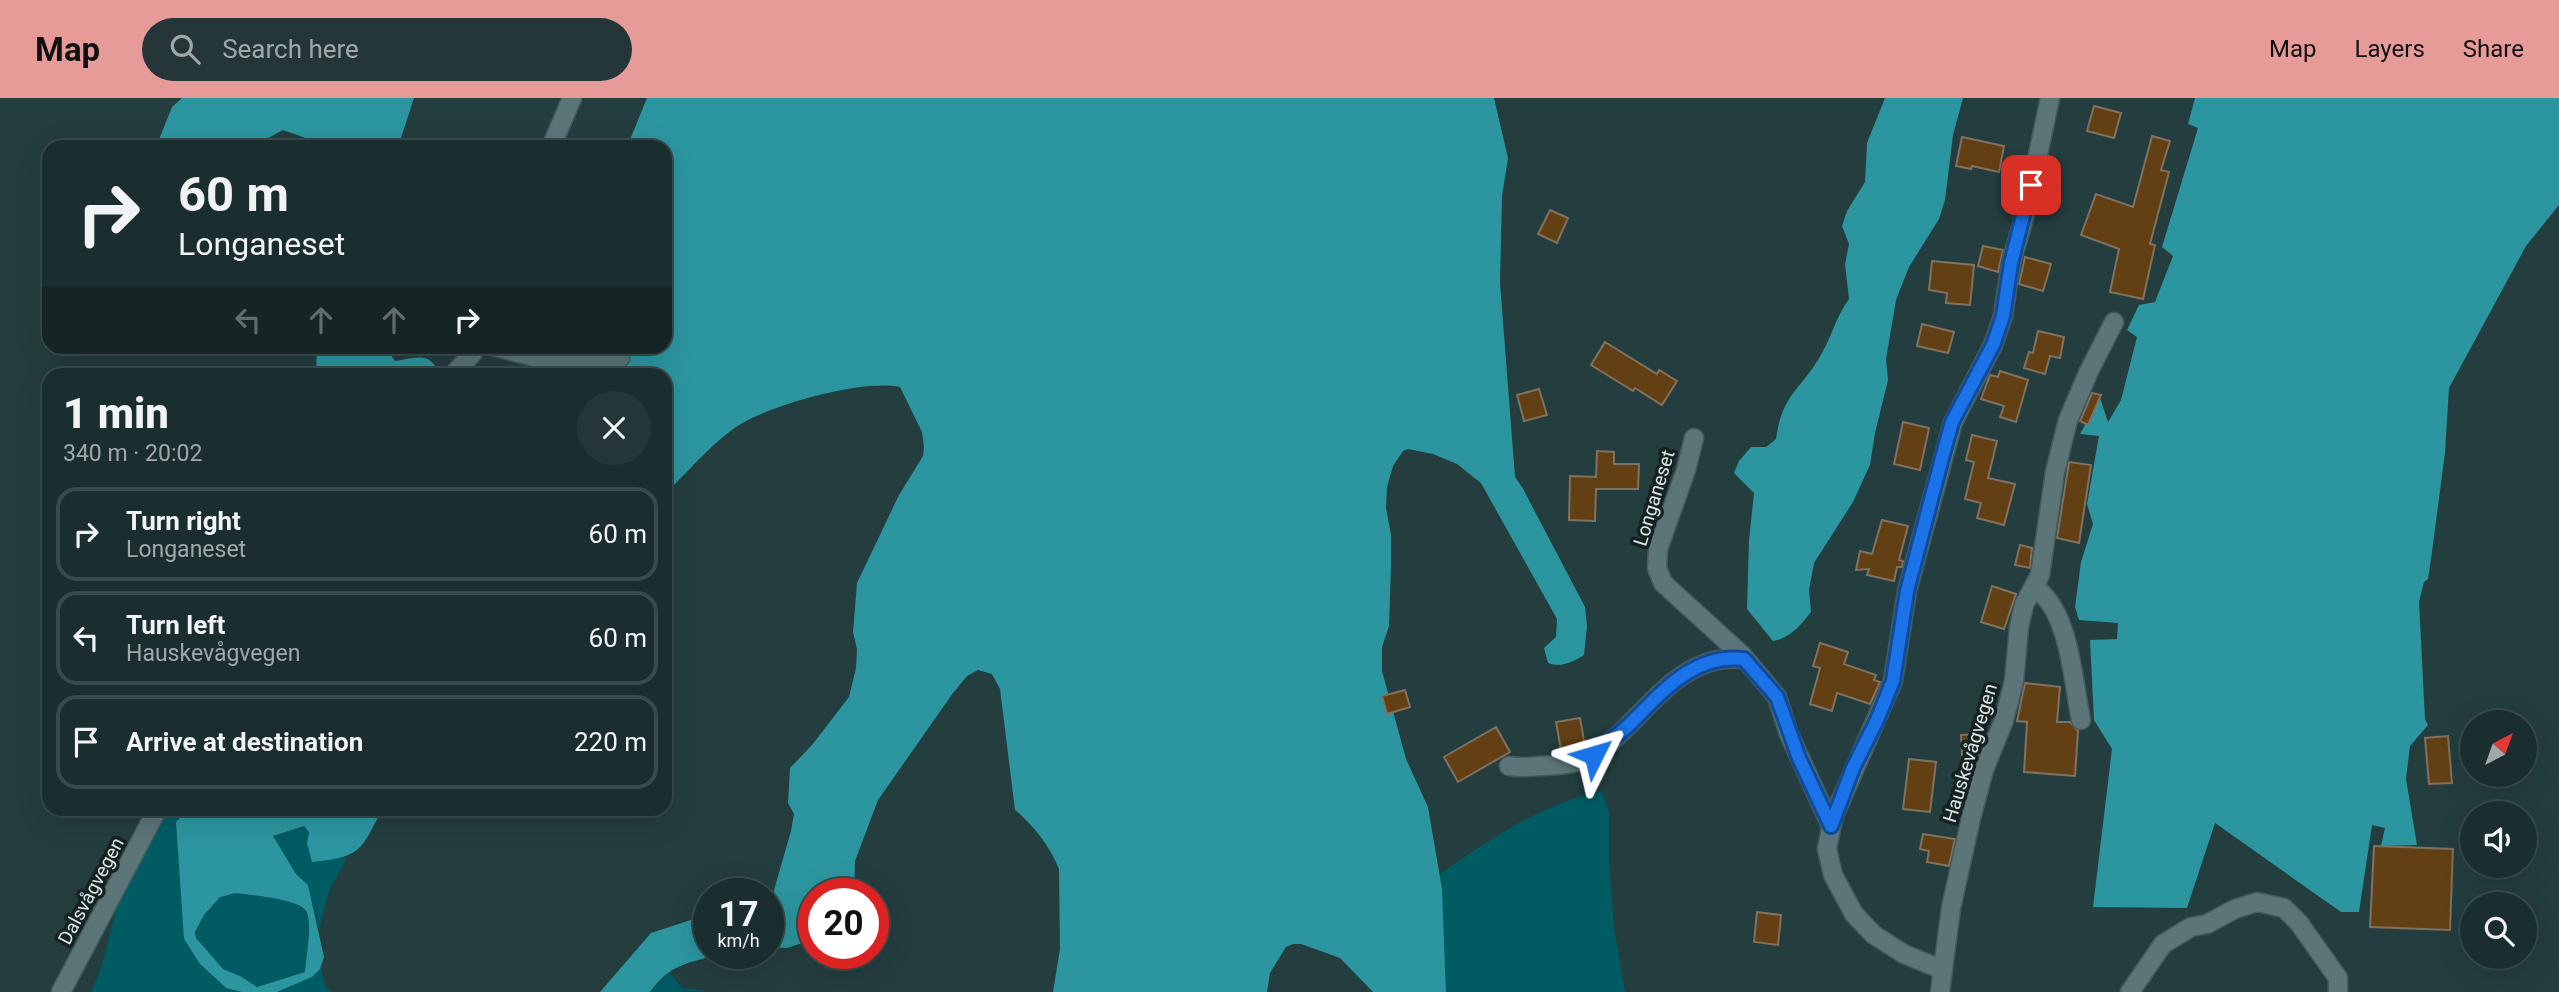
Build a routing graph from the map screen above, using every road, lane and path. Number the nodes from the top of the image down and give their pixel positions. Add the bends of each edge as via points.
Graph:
1 (572, 98) edge
2 (2050, 98) edge
3 (554, 140) edge
4 (2114, 322) dead end
5 (472, 354) edge
6 (523, 354) edge
7 (620, 358) dead end
8 (459, 368) edge
9 (1694, 438) dead end
10 (2033, 590) junction
11 (1744, 659) junction
12 (2081, 720) dead end
13 (1508, 766) dead end
14 (154, 816) edge
15 (1831, 826) junction
16 (1943, 970) junction
17 (61, 992) edge
18 (1940, 992) edge
19 (2130, 992) edge
20 (2338, 992) edge

1 - 3 street
2 - 15 street via 2003,316 1993,345 1952,422 1907,591 1893,681
4 - 10 street, Hauskevågvegen via 2068,420 2040,575
5 - 8 street
6 - 7 street via 564,365
9 - 11 street, Longaneset via 1658,549 1657,568 1663,583
10 - 12 street via 2046,596 2059,614
10 - 16 street, Hauskevågvegen via 2019,627 2014,681 2004,720 1971,818
11 - 13 street via 1710,660 1691,669 1594,755 1571,765
11 - 15 street, Longaneset via 1777,697
14 - 17 street, Dalsvågvegen
15 - 16 street via 1827,849 1833,875 1854,914 1874,935 1904,954
16 - 18 street, Hauskevågvegen
19 - 20 street via 2163,944 2191,927 2257,902 2284,908 2300,923 2329,961 2338,978

